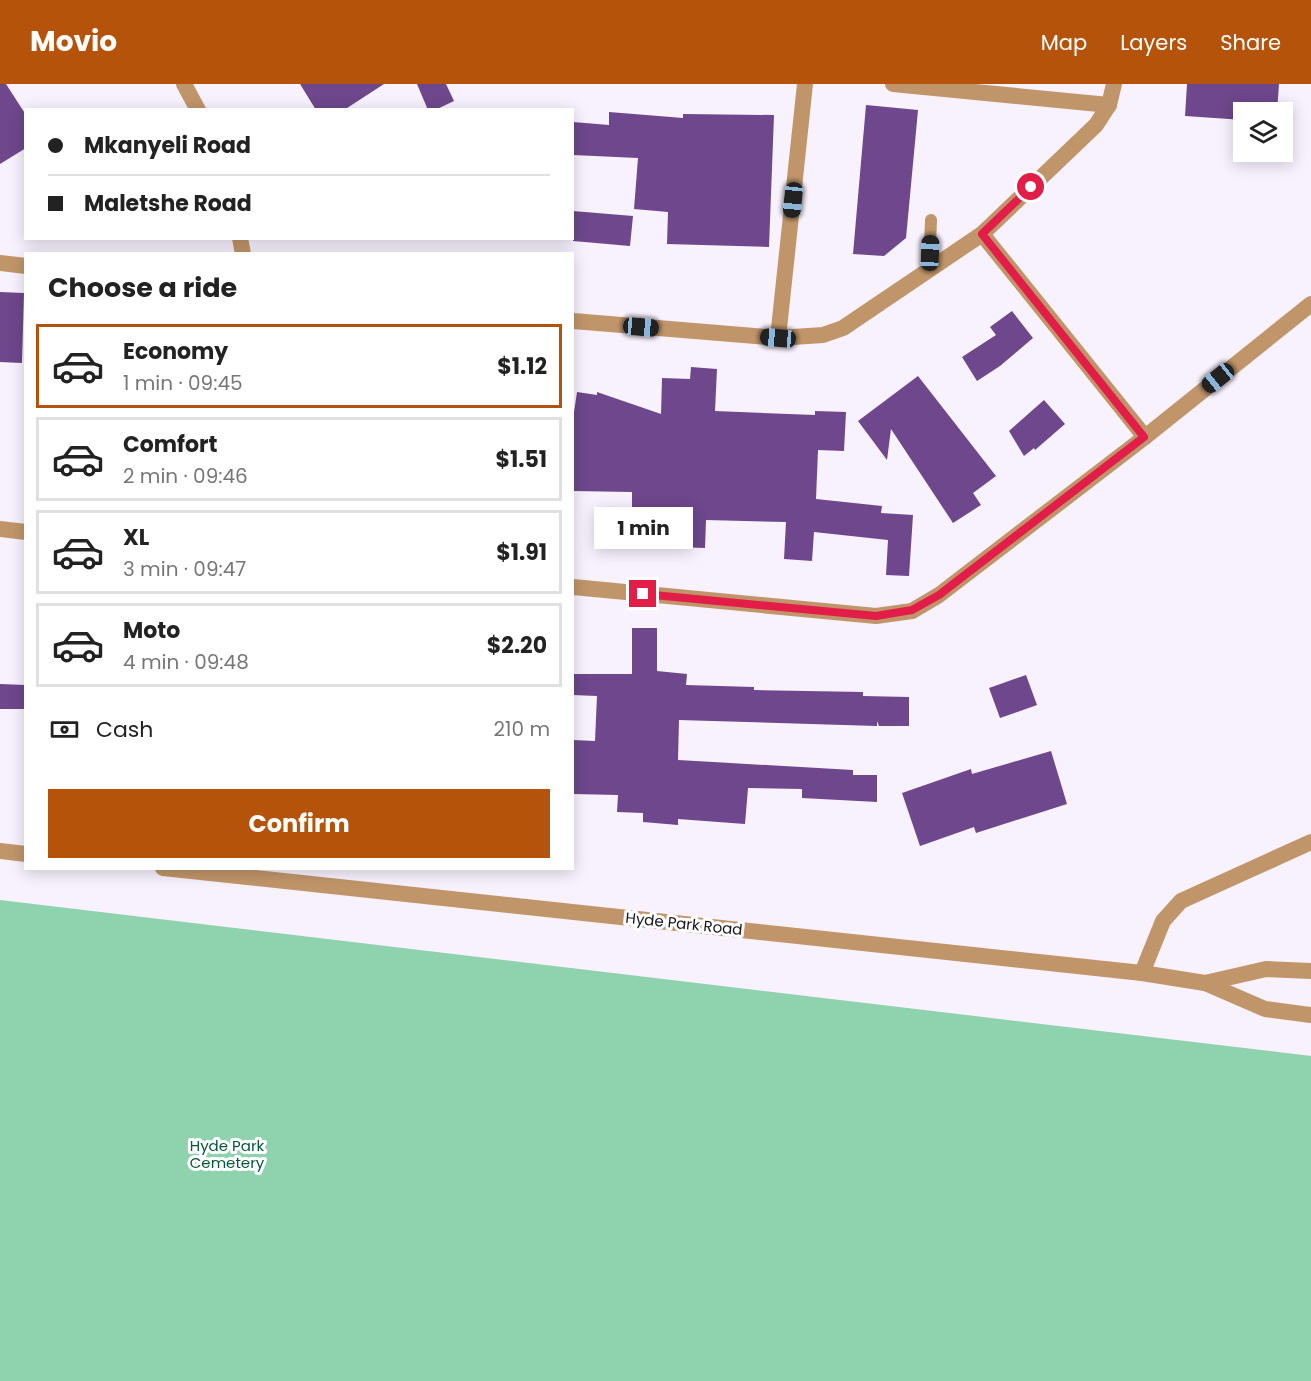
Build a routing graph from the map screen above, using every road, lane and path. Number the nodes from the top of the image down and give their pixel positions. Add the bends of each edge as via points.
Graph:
1 (184, 84) edge
2 (805, 84) edge
3 (894, 84) edge
4 (1114, 84) edge
5 (1108, 105) junction
6 (197, 108) edge
7 (931, 220) dead end
8 (982, 234) junction
9 (0, 263) edge
10 (24, 266) edge
11 (929, 270) junction
12 (1311, 304) edge
13 (574, 321) edge
14 (778, 338) junction
15 (1144, 437) junction
16 (0, 529) edge
17 (24, 532) edge
18 (574, 587) edge
19 (1311, 842) edge
20 (0, 851) edge
21 (24, 854) edge
22 (197, 870) edge
23 (1311, 971) edge
24 (1142, 973) junction
25 (1204, 983) junction
26 (1311, 1015) edge

1 - 6 street
2 - 14 street
3 - 5 street
4 - 5 street
5 - 8 street via 1096,125
7 - 11 lane
8 - 11 street
8 - 15 street
9 - 10 street
11 - 14 street via 843,328 823,335
12 - 15 street
13 - 14 street
15 - 18 street via 939,595 912,610 876,616
16 - 17 street
19 - 24 street via 1181,902 1162,921
20 - 21 street
22 - 24 street, Hyde Park Road
23 - 25 street, Hyde Park Road via 1266,969
24 - 25 street, Hyde Park Road
25 - 26 street, Hyde Park Road via 1265,1009

